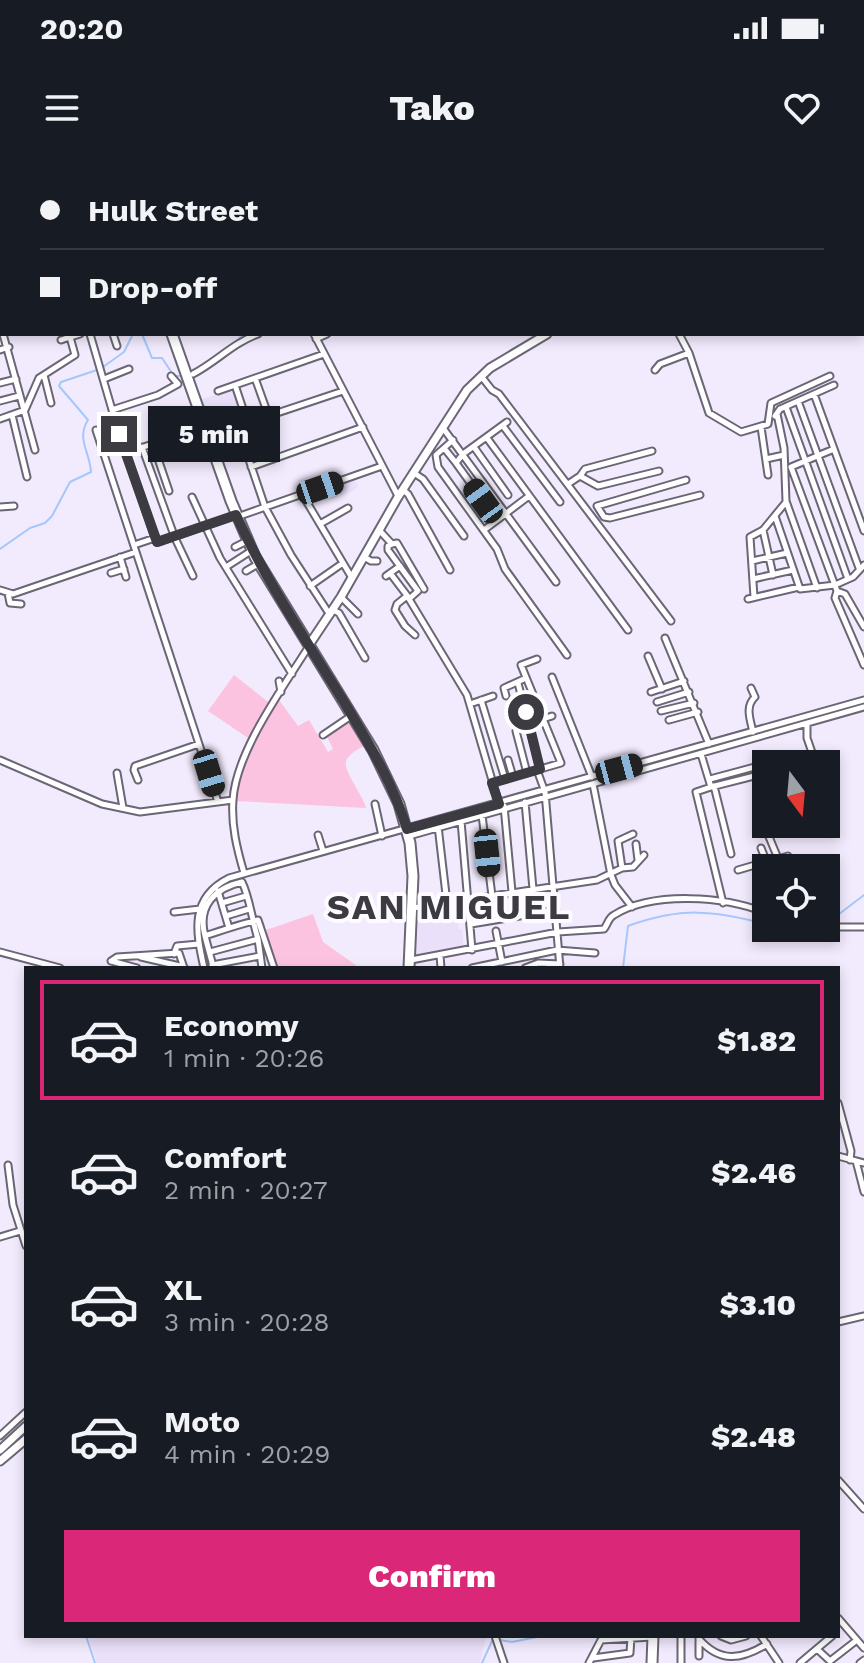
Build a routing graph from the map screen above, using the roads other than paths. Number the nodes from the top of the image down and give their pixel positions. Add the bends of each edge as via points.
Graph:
1 (4, 336) edge
2 (70, 336) edge
3 (91, 336) edge
4 (114, 336) edge
5 (173, 336) edge
6 (252, 336) edge
7 (544, 336) edge
8 (680, 336) edge
9 (315, 337) edge
10 (61, 340) dead end
11 (117, 346) dead end
12 (9, 347) junction
13 (0, 350) edge
14 (689, 353) junction
15 (324, 354) junction
16 (129, 369) dead end
17 (655, 370) dead end
18 (188, 374) junction
19 (44, 375) junction
20 (171, 376) dead end
21 (481, 376) junction
22 (830, 376) dead end
23 (255, 378) junction
24 (16, 379) junction
25 (104, 379) junction
26 (0, 383) edge
27 (235, 385) junction
28 (834, 385) dead end
29 (218, 391) dead end
30 (343, 391) junction
31 (814, 394) junction
32 (19, 396) junction
33 (0, 401) edge
34 (798, 401) junction
35 (51, 403) dead end
36 (786, 407) junction
37 (112, 410) junction
38 (24, 411) junction
39 (777, 414) junction
40 (12, 415) junction
41 (269, 417) junction
42 (0, 419) edge
43 (770, 422) junction
44 (248, 424) junction
45 (238, 427) junction
46 (363, 427) junction
47 (761, 427) junction
48 (443, 428) junction
49 (96, 430) dead end
50 (208, 436) junction
51 (487, 438) junction
52 (164, 440) dead end
53 (453, 440) junction
54 (153, 444) junction
55 (142, 447) junction
56 (474, 447) junction
57 (444, 448) junction
58 (834, 449) junction
59 (35, 450) dead end
60 (652, 451) dead end
61 (126, 453) junction
62 (463, 454) junction
63 (784, 455) junction
64 (819, 455) junction
65 (766, 459) junction
66 (804, 461) junction
67 (456, 463) junction
68 (382, 466) junction
69 (251, 467) junction
70 (788, 467) junction
71 (659, 471) dead end
72 (416, 474) junction
73 (768, 475) dead end
74 (580, 476) junction
75 (27, 477) dead end
76 (686, 480) dead end
77 (568, 484) junction
78 (169, 491) dead end
79 (403, 493) junction
80 (302, 494) junction
81 (508, 495) dead end
82 (700, 495) dead end
83 (529, 496) junction
84 (192, 497) dead end
85 (786, 501) junction
86 (560, 502) dead end
87 (14, 506) dead end
88 (0, 507) edge
89 (265, 507) junction
90 (348, 508) dead end
91 (599, 510) junction
92 (506, 513) junction
93 (236, 516) junction
94 (592, 516) junction
95 (775, 516) junction
96 (497, 520) junction
97 (320, 524) junction
98 (205, 527) junction
99 (484, 530) junction
100 (763, 530) junction
101 (864, 531) edge
102 (381, 532) junction
103 (464, 536) dead end
104 (155, 538) junction
105 (175, 538) junction
106 (392, 544) junction
107 (235, 547) dead end
108 (135, 549) junction
109 (248, 549) junction
110 (787, 553) junction
111 (120, 557) junction
112 (364, 557) junction
113 (769, 557) junction
114 (377, 561) dead end
115 (752, 561) junction
116 (343, 563) junction
117 (400, 566) junction
118 (226, 567) junction
119 (862, 567) edge
120 (124, 569) junction
121 (450, 570) dead end
122 (793, 570) junction
123 (111, 573) dead end
124 (773, 575) junction
125 (193, 576) dead end
126 (126, 577) dead end
127 (352, 578) junction
128 (753, 579) junction
129 (848, 579) junction
130 (556, 582) dead end
131 (310, 586) junction
132 (799, 587) junction
133 (817, 588) junction
134 (836, 588) junction
135 (424, 589) dead end
136 (0, 590) edge
137 (8, 593) junction
138 (341, 597) junction
139 (408, 598) junction
140 (21, 604) dead end
141 (332, 613) junction
142 (358, 614) dead end
143 (671, 621) dead end
144 (864, 627) edge
145 (628, 630) dead end
146 (415, 635) dead end
147 (665, 638) dead end
148 (309, 645) junction
149 (567, 655) dead end
150 (648, 656) dead end
151 (365, 658) dead end
152 (537, 659) dead end
153 (864, 665) edge
154 (292, 674) junction
155 (552, 677) dead end
156 (526, 678) junction
157 (279, 681) dead end
158 (684, 681) junction
159 (518, 683) junction
160 (751, 688) dead end
161 (662, 689) junction
162 (651, 692) dead end
163 (689, 692) junction
164 (281, 693) junction
165 (493, 696) dead end
166 (506, 696) dead end
167 (481, 700) junction
168 (864, 700) edge
169 (657, 702) dead end
170 (694, 703) junction
171 (470, 704) junction
172 (864, 707) edge
173 (840, 710) junction
174 (661, 711) dead end
175 (698, 712) junction
176 (352, 715) junction
177 (821, 715) junction
178 (552, 716) dead end
179 (543, 719) junction
180 (669, 720) dead end
181 (807, 723) junction
182 (733, 729) dead end
183 (516, 731) dead end
184 (753, 732) junction
185 (763, 732) junction
186 (323, 735) dead end
187 (735, 737) junction
188 (199, 744) junction
189 (704, 749) junction
190 (811, 750) edge
191 (0, 760) edge
192 (508, 760) dead end
193 (752, 769) edge
194 (539, 770) junction
195 (117, 773) dead end
196 (527, 773) junction
197 (752, 776) edge
198 (513, 777) junction
199 (505, 779) junction
200 (138, 780) dead end
201 (592, 780) junction
202 (492, 783) junction
203 (712, 784) junction
204 (545, 794) junction
205 (233, 800) junction
206 (525, 800) junction
207 (218, 802) junction
208 (375, 804) dead end
209 (503, 805) junction
210 (123, 808) junction
211 (479, 813) junction
212 (461, 821) junction
213 (438, 826) junction
214 (408, 833) junction
215 (633, 834) dead end
216 (318, 835) dead end
217 (382, 836) junction
218 (636, 844) dead end
219 (761, 848) dead end
220 (323, 851) junction
221 (731, 854) dead end
222 (763, 854) edge
223 (644, 855) dead end
224 (638, 861) junction
225 (752, 866) edge
226 (622, 868) junction
227 (738, 870) dead end
228 (244, 873) junction
229 (611, 875) junction
230 (554, 886) junction
231 (533, 889) junction
232 (218, 890) junction
233 (512, 892) junction
234 (246, 896) junction
235 (492, 896) junction
236 (469, 900) junction
237 (222, 903) junction
238 (447, 903) junction
239 (723, 903) junction
240 (632, 907) junction
241 (413, 908) junction
242 (752, 908) edge
243 (200, 909) junction
244 (249, 909) junction
245 (556, 910) junction
246 (174, 912) dead end
247 (226, 916) junction
248 (253, 921) junction
249 (470, 924) junction
250 (840, 927) edge
251 (864, 927) edge
252 (229, 928) junction
253 (496, 931) dead end
254 (558, 932) junction
255 (205, 936) junction
256 (258, 939) junction
257 (199, 944) junction
258 (499, 945) junction
259 (472, 950) junction
260 (559, 950) junction
261 (0, 952) edge
262 (210, 952) junction
263 (595, 953) dead end
264 (174, 954) junction
265 (440, 955) junction
266 (136, 956) junction
267 (502, 962) junction
268 (262, 963) edge
269 (110, 964) edge
270 (409, 964) edge
271 (545, 965) edge
272 (52, 966) edge
273 (176, 966) edge
274 (184, 966) edge
275 (204, 966) edge
276 (213, 966) edge
277 (273, 966) edge
278 (441, 966) edge
279 (482, 966) edge
280 (560, 966) edge
281 (840, 1110) edge
282 (840, 1157) edge
283 (853, 1160) junction
284 (864, 1163) edge
285 (8, 1165) dead end
286 (864, 1192) edge
287 (20, 1231) junction
288 (0, 1237) edge
289 (24, 1241) edge
290 (864, 1316) edge
291 (840, 1322) edge
292 (24, 1414) edge
293 (24, 1428) edge
294 (0, 1436) edge
295 (24, 1441) edge
296 (0, 1450) edge
297 (0, 1461) edge
298 (840, 1482) edge
299 (864, 1509) edge
300 (840, 1620) edge
301 (845, 1625) junction
302 (840, 1629) edge
303 (495, 1638) edge
304 (602, 1638) edge
305 (631, 1638) edge
306 (653, 1638) edge
307 (681, 1638) edge
308 (699, 1638) edge
309 (700, 1638) edge
310 (762, 1638) edge
311 (830, 1638) edge
312 (857, 1640) junction
313 (767, 1644) junction
314 (864, 1648) edge
315 (817, 1649) junction
316 (699, 1656) dead end
317 (590, 1661) edge
318 (504, 1663) edge
319 (652, 1663) edge
320 (681, 1663) edge
321 (779, 1663) edge
322 (800, 1663) edge

1 - 12 street
2 - 10 street
2 - 19 street via 75,355
3 - 25 street
4 - 11 street
5 - 18 highway
6 - 18 street
7 - 21 main road
8 - 14 street
9 - 15 street
12 - 13 street
12 - 24 street
14 - 17 street
14 - 47 street via 711,415 738,431
15 - 23 street
15 - 30 street
16 - 25 street
18 - 50 highway
19 - 35 street
19 - 38 street
20 - 37 street via 178,384
21 - 48 main road
21 - 77 street
22 - 43 street via 771,403
23 - 27 street
23 - 41 street
24 - 26 street
24 - 32 street
25 - 37 street
27 - 29 street
27 - 44 street
28 - 31 street
30 - 41 street
30 - 46 street
31 - 34 street
31 - 58 street
32 - 33 street
32 - 38 street
34 - 36 street
34 - 64 street
36 - 39 street
36 - 66 street
37 - 61 street
38 - 40 street
38 - 59 street
39 - 43 street
39 - 63 street
40 - 42 street
40 - 75 street
41 - 44 street
43 - 47 street
44 - 45 street
45 - 50 street
45 - 69 street
46 - 68 street
46 - 69 street
47 - 65 street
48 - 53 street
48 - 72 main road
49 - 108 street
50 - 93 highway
51 - 56 street
51 - 83 street
51 - 86 street via 504,424
52 - 54 street
53 - 57 street
53 - 62 street
54 - 55 street
54 - 78 street
55 - 61 street
55 - 105 street
56 - 62 street
56 - 81 street
57 - 67 street
57 - 99 street via 435,458 438,467
58 - 64 street
58 - 101 street
60 - 74 street via 585,469
61 - 104 street
62 - 67 street
62 - 92 street
63 - 65 street
63 - 70 street
64 - 66 street
64 - 119 street
65 - 73 street
66 - 70 street
66 - 129 street
67 - 96 street
68 - 79 street
68 - 80 street
69 - 89 street
70 - 85 street
70 - 134 street
71 - 74 street via 598,486
72 - 79 main road
72 - 103 street
74 - 77 street
76 - 91 street via 598,503
77 - 94 street
79 - 102 main road
79 - 121 street
80 - 89 street
80 - 97 street
82 - 91 street via 610,518
83 - 92 street
83 - 145 street
84 - 98 street
85 - 95 street
85 - 133 street
87 - 88 street
89 - 93 street
89 - 131 street
90 - 97 street
91 - 94 street
92 - 96 street
92 - 130 street
93 - 98 street
93 - 109 highway
94 - 143 street
95 - 100 street
95 - 110 street
96 - 99 street
97 - 116 street
98 - 105 street
98 - 118 street
99 - 149 street via 505,569
100 - 113 street
100 - 115 street via 750,537
102 - 106 street
102 - 112 main road
104 - 105 street
104 - 108 street
105 - 125 street
106 - 117 street via 388,550
106 - 135 street via 397,543
107 - 109 street
108 - 111 street
108 - 188 street
109 - 118 street
109 - 148 highway via 252,567
110 - 113 street
110 - 122 street
111 - 120 street
111 - 137 street
112 - 114 street
112 - 127 main road
113 - 115 street
113 - 124 street
115 - 128 street
116 - 127 street
116 - 131 street
117 - 139 street via 418,591
117 - 139 street via 388,575
118 - 154 street
119 - 129 street
120 - 123 street
120 - 126 street
122 - 124 street
122 - 132 street
124 - 128 street
127 - 138 main road
128 - 132 street via 751,598
129 - 134 street
131 - 141 street
132 - 133 street
133 - 134 street
134 - 144 street
134 - 153 street via 835,598
136 - 137 street
137 - 140 street via 10,603
138 - 141 main road
138 - 142 street
139 - 146 street via 395,610
139 - 171 street
141 - 148 main road
141 - 151 street via 339,613
147 - 158 street
148 - 154 street
148 - 176 highway
150 - 161 street
152 - 156 street via 521,664
154 - 164 street
155 - 201 street
156 - 159 street
156 - 179 street
157 - 164 street
158 - 161 street
158 - 163 street
159 - 166 street via 504,688
159 - 194 street
160 - 184 street
161 - 162 street
163 - 169 street
163 - 170 street
164 - 205 street via 242,760
165 - 167 street
167 - 171 street
167 - 199 street
168 - 173 street
170 - 174 street
170 - 175 street
171 - 202 street
172 - 173 street
173 - 177 street
175 - 180 street
175 - 189 street
176 - 186 street
176 - 214 highway via 390,782
177 - 181 street
177 - 185 street
178 - 179 street
179 - 194 street via 561,763
181 - 185 street
181 - 190 street
182 - 187 street
183 - 196 street
184 - 185 street
184 - 187 street
185 - 189 street
187 - 189 street
188 - 200 street via 135,766
188 - 207 street
189 - 201 street
189 - 203 street
191 - 210 street
192 - 198 street
193 - 203 street
194 - 196 street
194 - 204 street
195 - 210 street
196 - 198 street
197 - 203 street
198 - 199 street
199 - 202 street
201 - 204 street
201 - 229 street
202 - 209 street
203 - 221 street
203 - 239 street via 696,792
204 - 206 street
204 - 230 street
205 - 207 street
205 - 228 street via 233,828
206 - 209 street
206 - 231 street
207 - 210 street via 149,812
208 - 217 street
209 - 211 street
209 - 233 street
211 - 212 street
211 - 214 street
211 - 235 street
212 - 213 street
212 - 236 street
213 - 214 street
213 - 238 street
214 - 217 street
214 - 241 highway
215 - 226 street via 618,841
216 - 220 street
217 - 220 street
218 - 224 street
219 - 222 street
220 - 228 street
223 - 224 street
224 - 226 street
225 - 227 street
226 - 229 street
228 - 243 street via 212,888
229 - 230 street
229 - 240 street
230 - 231 street
230 - 245 street
231 - 233 street
232 - 234 street via 242,882
232 - 237 street
232 - 255 street via 207,907
233 - 235 street
234 - 237 street
234 - 244 street
235 - 236 street
236 - 238 street
236 - 249 street
237 - 247 street
238 - 241 street
239 - 240 street via 665,899
239 - 242 street
240 - 254 street via 610,917 604,929
241 - 270 highway
243 - 246 street
243 - 257 street
244 - 247 street
244 - 248 street
245 - 249 street
245 - 254 street
247 - 252 street
248 - 252 street
248 - 256 street
248 - 277 street via 258,920
249 - 259 street
250 - 251 street
252 - 255 street
253 - 258 street
254 - 258 street
254 - 260 street
255 - 262 street
256 - 262 street
256 - 268 street
257 - 264 street via 177,946
257 - 275 street
258 - 259 street
258 - 267 street
259 - 265 street
260 - 263 street
260 - 267 street
260 - 280 street
261 - 272 street
262 - 276 street
264 - 266 street
264 - 274 street via 181,953
265 - 270 street
265 - 278 street
266 - 269 street via 117,957
266 - 273 street
267 - 279 street
268 - 276 street
271 - 280 street
281 - 283 street
282 - 283 street
283 - 284 street
283 - 286 street
285 - 287 street
287 - 288 street
287 - 289 street
290 - 291 street
292 - 294 street
293 - 296 main road
295 - 297 main road
298 - 299 street
300 - 301 street
301 - 302 street
301 - 312 street
303 - 318 street
304 - 317 street
305 - 317 street via 628,1654
306 - 319 highway
307 - 320 street
308 - 316 street
309 - 313 street via 709,1651 730,1659
310 - 313 street
311 - 315 street
312 - 314 street
312 - 315 street via 830,1661
313 - 321 street
315 - 322 street

